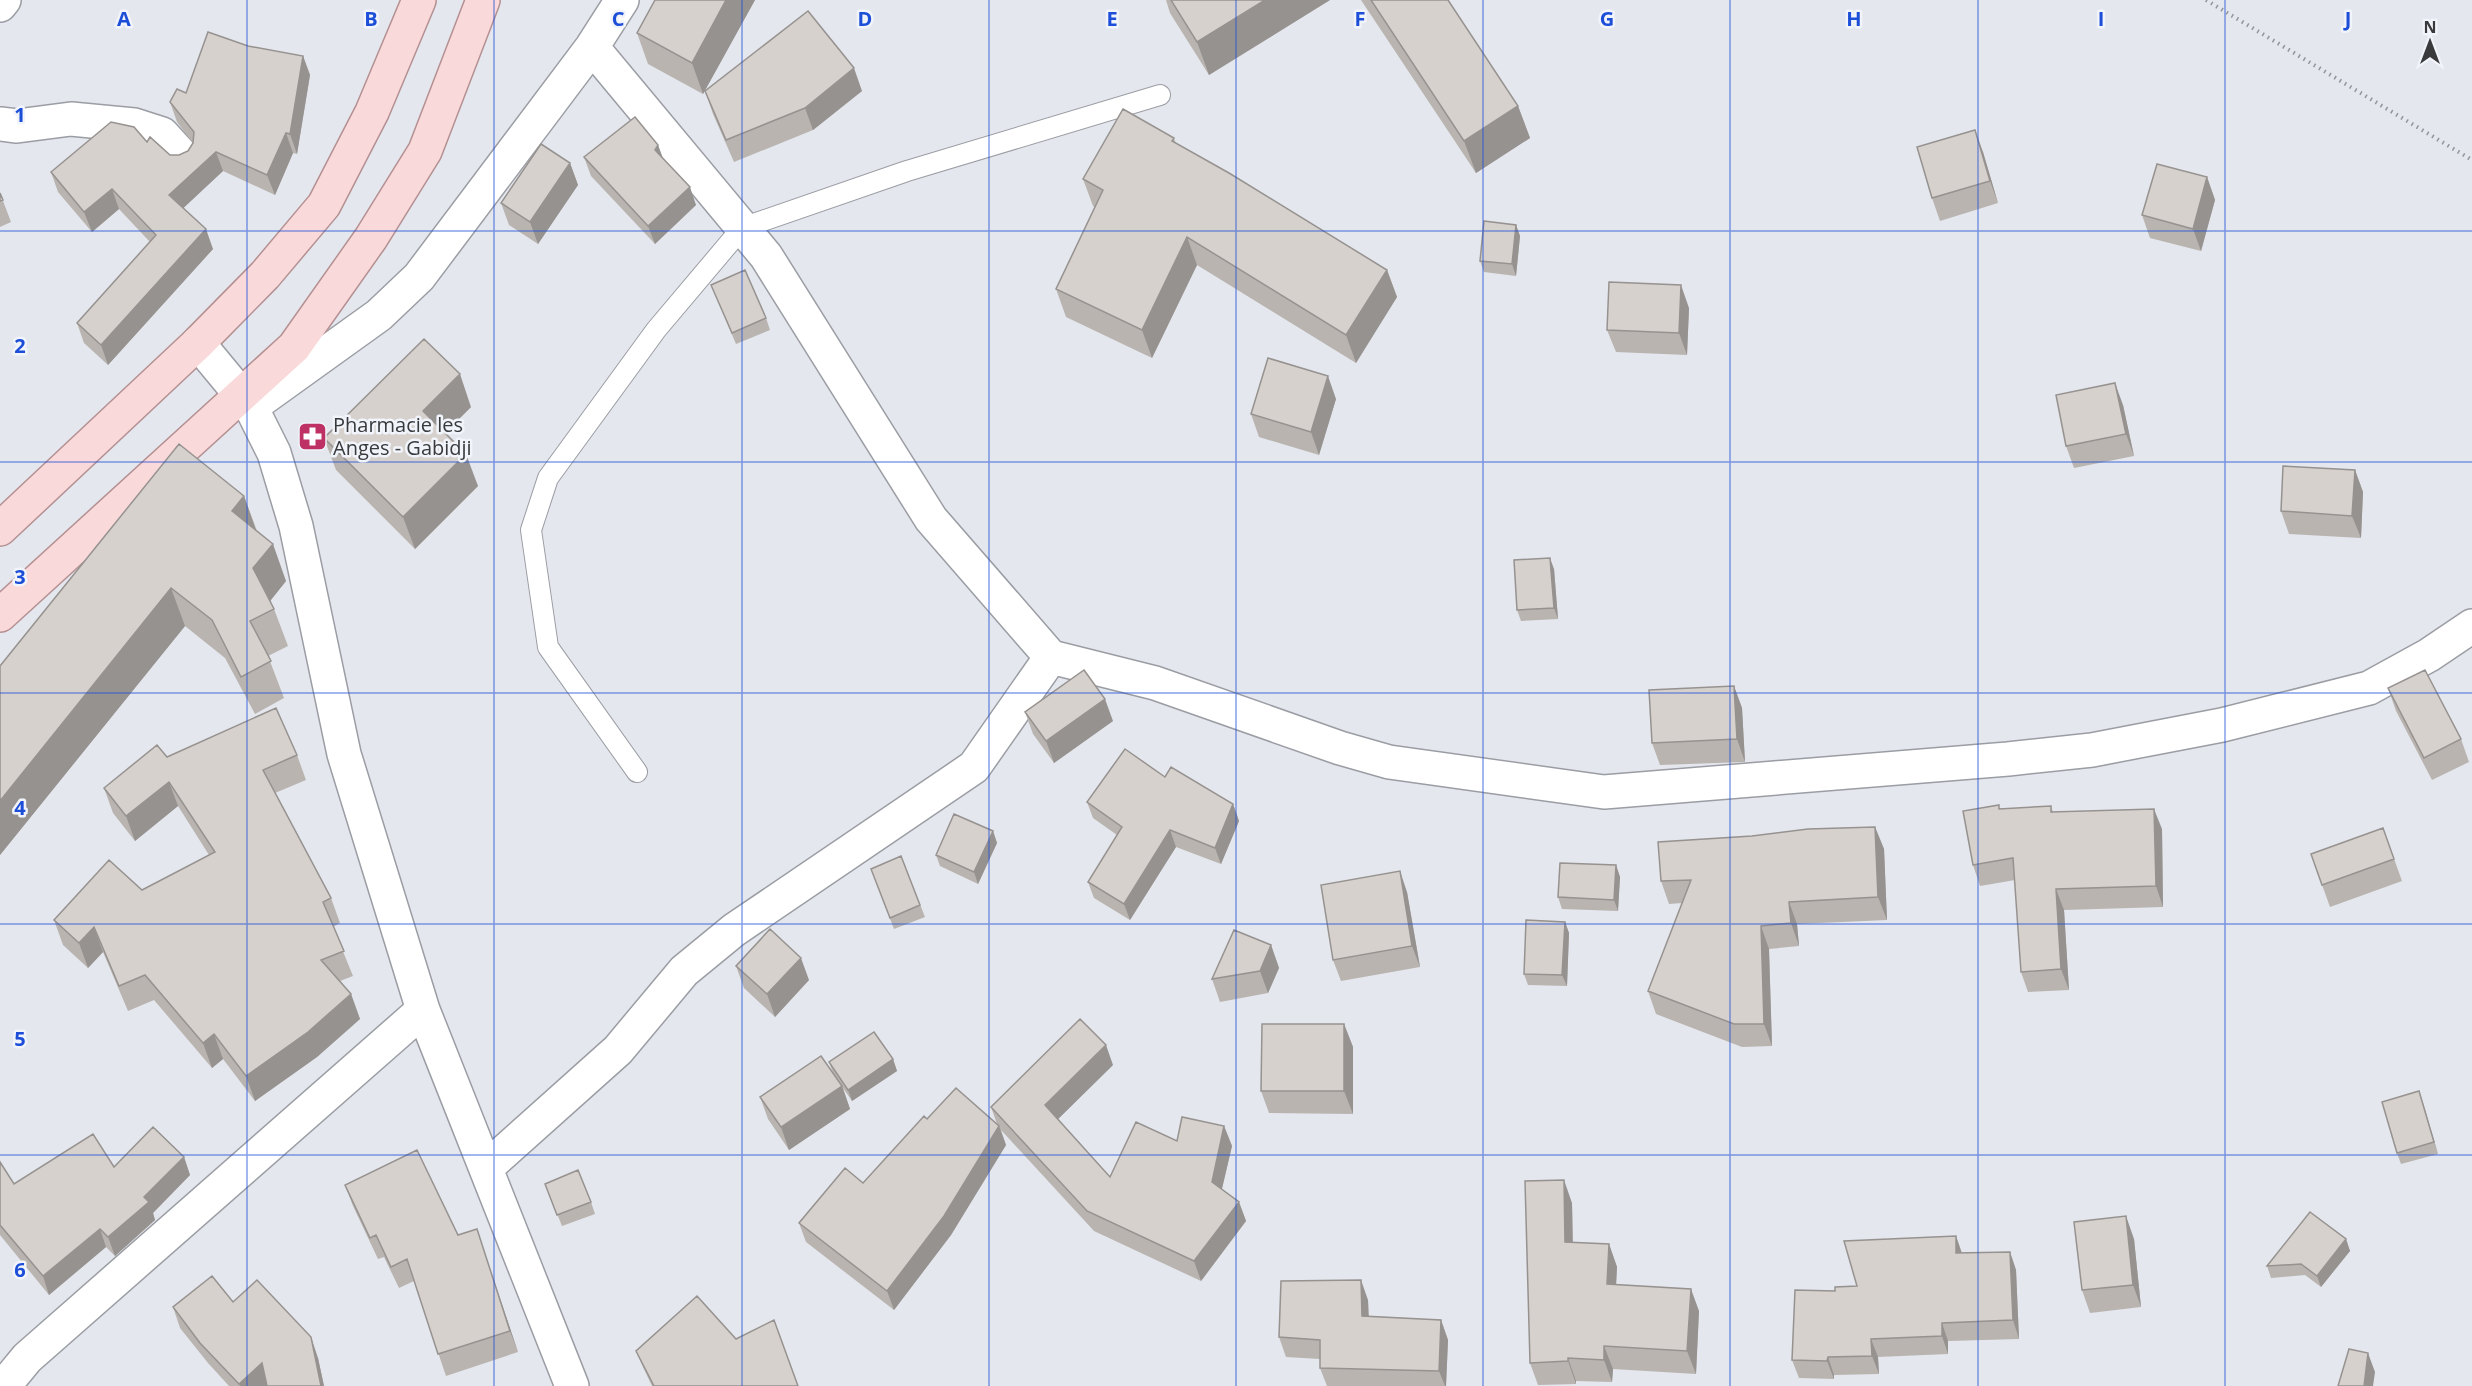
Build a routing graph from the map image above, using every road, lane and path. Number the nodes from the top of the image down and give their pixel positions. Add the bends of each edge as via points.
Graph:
1 (4, 0) edge
2 (419, 0) edge
3 (483, 0) edge
4 (622, 0) edge
5 (2206, 0) edge
6 (0, 5) edge
7 (592, 47) junction
8 (1160, 95) dead end
9 (0, 124) edge
10 (183, 157) edge
11 (2472, 160) edge
12 (742, 228) junction
13 (198, 343) junction
14 (246, 402) junction
15 (0, 529) edge
16 (0, 615) edge
17 (2472, 626) edge
18 (1051, 657) junction
19 (637, 772) dead end
20 (423, 1010) junction
21 (486, 1167) junction
22 (4, 1386) edge
23 (573, 1386) edge

1 - 6 street
2 - 13 main road via 372,112 324,205 265,275
3 - 14 main road via 425,151 294,347
4 - 7 street
5 - 11 path
7 - 12 street
7 - 14 street via 419,277 379,315
8 - 12 lane via 907,171
9 - 10 street via 17,126 71,119 134,125 162,134
12 - 18 street via 766,256 931,519
12 - 19 lane via 656,330 548,478 531,530 548,647
13 - 14 street
13 - 15 main road
14 - 16 main road
14 - 20 street via 274,453 296,526 344,754
17 - 18 street via 2368,688 2222,725 2092,750 1604,792 1389,762 1155,682
18 - 21 street via 974,767 725,936 684,971 618,1050
20 - 21 street
20 - 22 street via 27,1358
21 - 23 street

